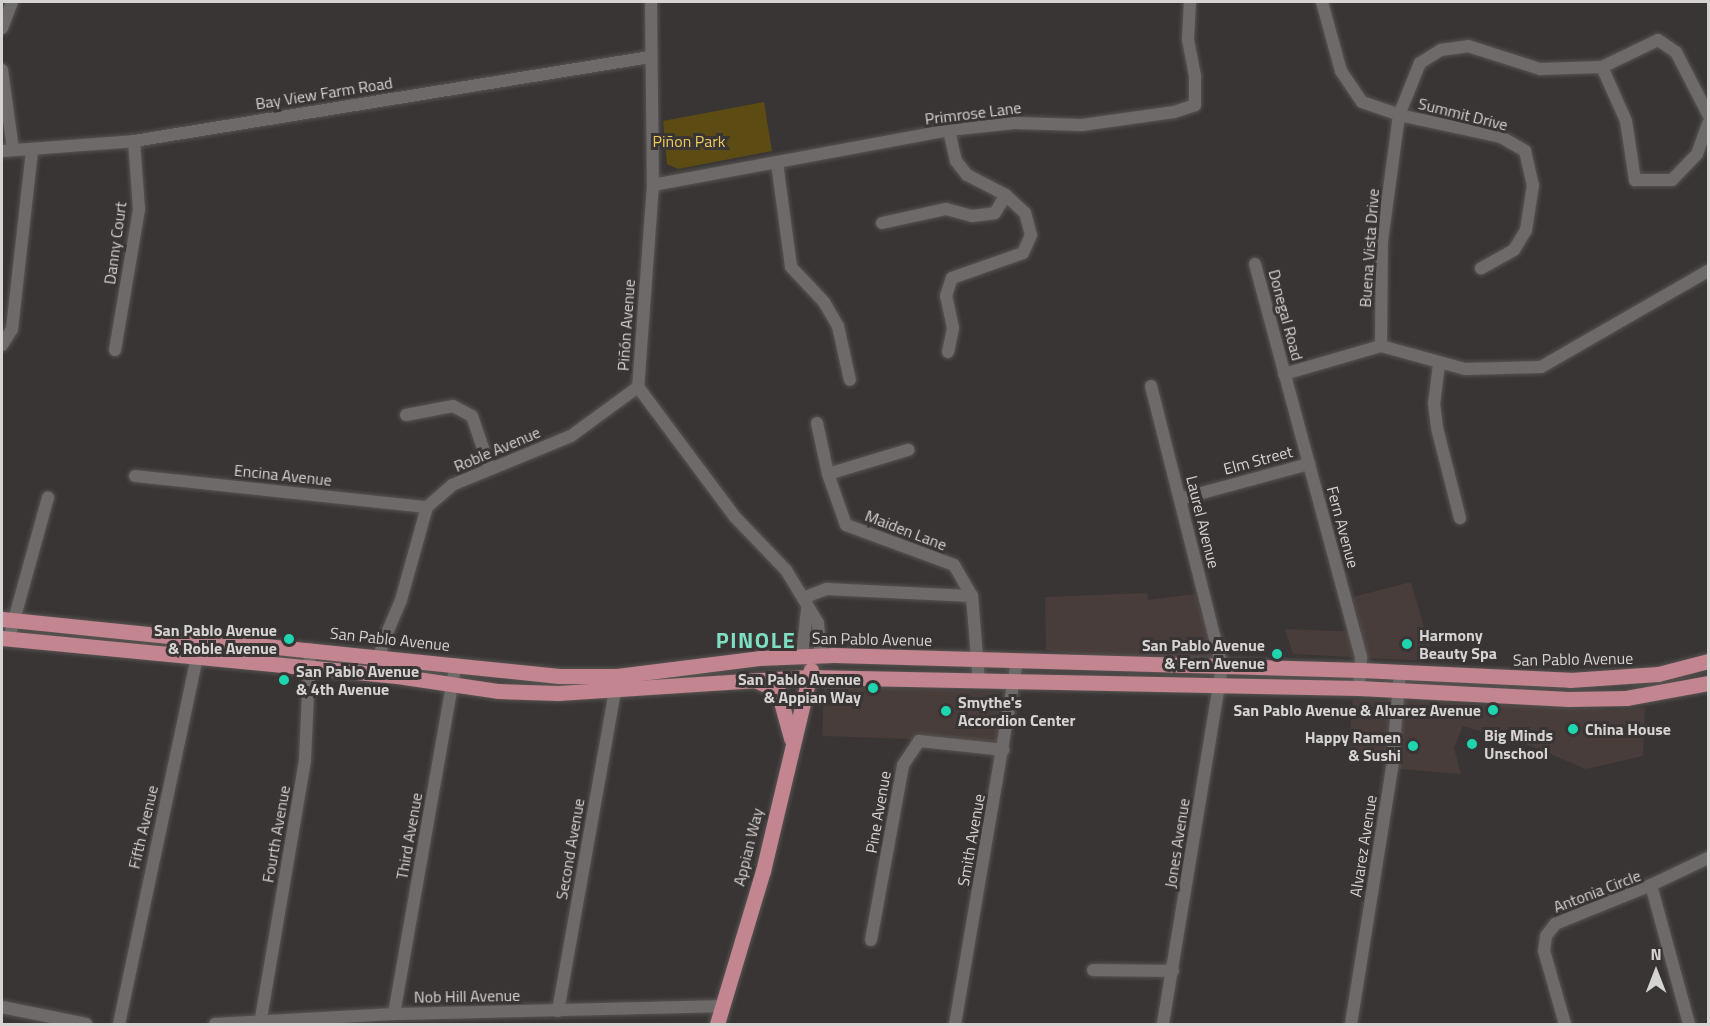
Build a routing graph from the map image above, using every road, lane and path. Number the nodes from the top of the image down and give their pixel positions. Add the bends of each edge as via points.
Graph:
1 (12, 2) edge
2 (651, 2) edge
3 (1190, 2) edge
4 (1322, 2) edge
5 (2, 28) edge
6 (650, 57) junction
7 (1602, 67) junction
8 (2, 70) edge
9 (1708, 114) edge
10 (1399, 115) junction
11 (1708, 124) edge
12 (950, 130) junction
13 (134, 141) junction
14 (7, 150) edge
15 (32, 151) junction
16 (777, 163) junction
17 (653, 185) junction
18 (1006, 195) junction
19 (882, 223) dead end
20 (1255, 264) dead end
21 (1481, 268) dead end
22 (1708, 272) edge
23 (2, 345) edge
24 (1381, 345) junction
25 (115, 350) dead end
26 (948, 352) dead end
27 (1439, 364) junction
28 (1284, 374) junction
29 (850, 380) dead end
30 (1151, 386) dead end
31 (638, 387) junction
32 (406, 415) dead end
33 (817, 423) dead end
34 (908, 450) dead end
35 (1309, 464) junction
36 (490, 469) junction
37 (828, 474) junction
38 (135, 476) dead end
39 (48, 497) dead end
40 (1180, 499) junction
41 (427, 507) junction
42 (1460, 518) dead end
43 (972, 596) junction
44 (805, 604) junction
45 (8, 619) edge
46 (201, 637) junction
47 (5, 638) edge
48 (310, 648) junction
49 (821, 655) junction
50 (379, 656) junction
51 (802, 656) junction
52 (197, 657) junction
53 (978, 659) junction
54 (1708, 661) edge
55 (1017, 662) junction
56 (456, 664) junction
57 (309, 667) junction
58 (1222, 667) junction
59 (1360, 670) junction
60 (1400, 672) junction
61 (376, 674) junction
62 (807, 677) junction
63 (749, 679) junction
64 (979, 681) junction
65 (1014, 681) junction
66 (1708, 683) edge
67 (453, 684) junction
68 (1219, 685) junction
69 (1359, 688) junction
70 (1399, 691) junction
71 (615, 692) junction
72 (792, 742) junction
73 (1004, 750) junction
74 (1708, 858) edge
75 (1651, 885) junction
76 (871, 940) dead end
77 (1093, 970) dead end
78 (1173, 971) junction
79 (720, 1006) junction
80 (2, 1007) edge
81 (558, 1011) junction
82 (394, 1014) junction
83 (86, 1024) edge
84 (118, 1024) edge
85 (215, 1024) edge
86 (260, 1024) edge
87 (717, 1024) edge
88 (955, 1024) edge
89 (1162, 1024) edge
90 (1351, 1024) edge
91 (1565, 1024) edge
92 (1689, 1024) edge

1 - 5 street
2 - 6 street, Piñón Avenue
3 - 12 street, Primrose Lane via 1188,39 1196,76 1195,105 1082,125 1015,123
4 - 10 street, Summit Drive via 1341,71 1362,102
6 - 13 street, Bay View Farm Road
6 - 17 street, Piñón Avenue
7 - 9 street, Buena Vista Drive via 1658,40 1676,52
7 - 10 street, Buena Vista Drive via 1540,69 1468,46 1441,50 1420,63
7 - 11 street via 1626,121 1635,180 1672,180 1697,154
8 - 14 street
10 - 21 street, Summit Drive via 1501,137 1525,151 1533,185 1526,230 1514,250
10 - 24 street, Buena Vista Drive via 1382,241
12 - 16 street, Primrose Lane
12 - 18 street via 956,161 967,175
13 - 15 street, Bay View Farm Road
13 - 25 street, Danny Court via 139,209
14 - 15 street, Bay View Farm Road
15 - 23 street via 12,329
16 - 17 street, Primrose Lane
16 - 29 street via 791,267 824,302 838,326
17 - 31 street, Piñón Avenue
18 - 19 street via 995,213 972,216 946,209
18 - 26 street via 1025,213 1031,235 1023,253 952,278 946,296 953,328
20 - 28 street, Donegal Road
22 - 27 street via 1541,367 1465,369
24 - 27 street
24 - 28 street
27 - 42 street via 1434,404 1437,428
28 - 35 street, Fern Avenue
30 - 40 street, Laurel Avenue
31 - 36 street, Roble Avenue via 571,436
31 - 44 street, Piñón Avenue via 734,516 786,570
32 - 36 street via 453,406 472,416
33 - 37 street, Maiden Lane
34 - 37 street
35 - 40 street, Elm Street
35 - 59 street, Fern Avenue via 1361,658
36 - 41 street, Roble Avenue via 452,485
37 - 43 street, Maiden Lane via 846,525 954,566
38 - 41 street, Encina Avenue
39 - 45 street
40 - 58 street, Laurel Avenue
41 - 50 street
43 - 44 street via 827,589
43 - 53 street, Maiden Lane
44 - 49 street, Piñón Avenue via 818,623
44 - 51 street
45 - 46 main road, San Pablo Avenue
45 - 47 street
46 - 48 main road, San Pablo Avenue
46 - 52 street, Fifth Avenue
47 - 52 main road
48 - 50 main road, San Pablo Avenue
48 - 57 street, Fourth Avenue
49 - 51 main road, San Pablo Avenue
49 - 53 main road, San Pablo Avenue
49 - 62 main road, Appian Way
50 - 56 main road, San Pablo Avenue
50 - 61 street
51 - 56 main road, San Pablo Avenue via 617,676 559,676
51 - 62 main road, Appian Way
52 - 57 main road
52 - 84 street, Fifth Avenue
53 - 55 main road, San Pablo Avenue
53 - 64 street, Maiden Lane
54 - 60 main road, San Pablo Avenue via 1658,674 1570,680
55 - 58 main road, San Pablo Avenue
55 - 65 street, Smith Avenue
56 - 67 street, Third Avenue
57 - 61 main road
57 - 86 street, Fourth Avenue via 304,770
58 - 59 main road, San Pablo Avenue
58 - 68 street, Jones Avenue
59 - 60 main road, San Pablo Avenue
59 - 69 street, Fern Avenue
60 - 70 street, Alvarez Avenue
61 - 67 main road
62 - 63 main road
62 - 64 main road
62 - 72 main road, Appian Way
63 - 71 main road
63 - 72 main road via 778,691
64 - 65 main road
65 - 68 main road
65 - 73 street, Smith Avenue
66 - 70 main road via 1626,698 1530,699
67 - 71 main road via 499,691
67 - 82 street, Third Avenue
68 - 69 main road
68 - 78 street, Jones Avenue
69 - 70 main road
70 - 90 street, Alvarez Avenue via 1392,769
71 - 81 street, Second Avenue
72 - 79 main road, Appian Way via 763,871
73 - 76 street, Pine Avenue via 919,741 903,765
73 - 88 street, Smith Avenue
74 - 75 street
75 - 91 street, Antonia Circle via 1555,924 1546,936 1544,951
75 - 92 street, Antonia Circle
77 - 78 street
78 - 89 street, Jones Avenue
79 - 81 street, Nob Hill Avenue
79 - 87 main road, Appian Way
80 - 83 street
81 - 82 street, Nob Hill Avenue
82 - 86 street, Nob Hill Avenue
85 - 86 street, Nob Hill Avenue

